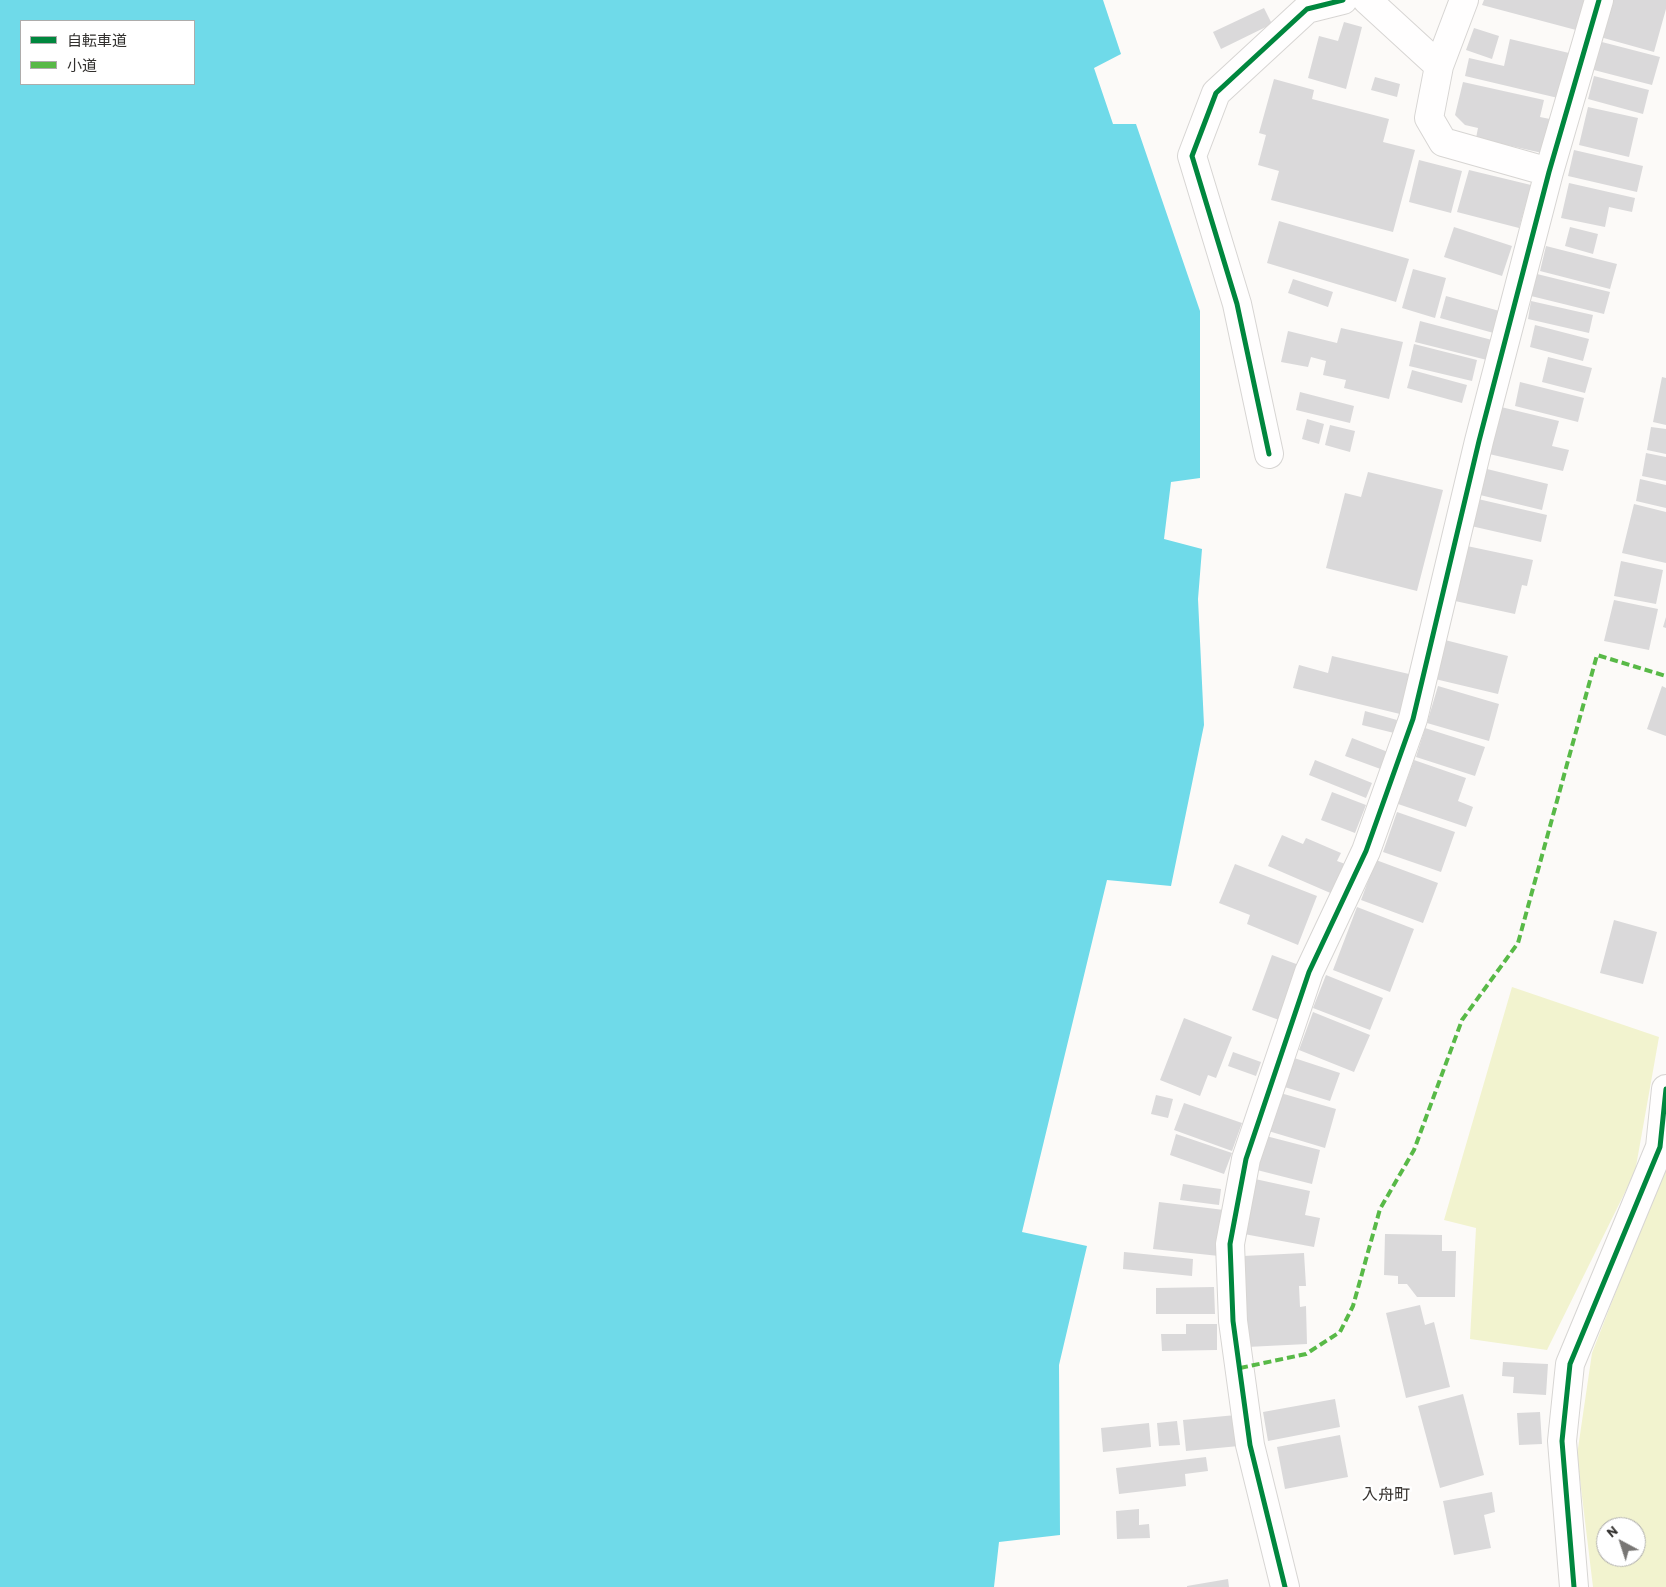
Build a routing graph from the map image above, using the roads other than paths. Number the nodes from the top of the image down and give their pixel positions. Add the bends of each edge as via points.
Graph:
1 (1343, 0) edge
2 (1367, 0) edge
3 (1464, 0) edge
4 (1599, 0) edge
5 (1439, 66) junction
6 (1549, 172) junction
7 (1269, 454) dead end
8 (1666, 1089) edge
9 (1285, 1587) edge
10 (1574, 1587) edge

1 - 7 street via 1307,9 1216,93 1192,156 1237,304
2 - 5 street
3 - 5 street
4 - 6 street
5 - 6 street via 1429,118 1443,142
6 - 9 street via 1478,441 1413,719 1366,851 1309,972 1246,1159 1230,1244 1233,1321 1250,1445
8 - 10 street via 1660,1147 1570,1364 1562,1441

